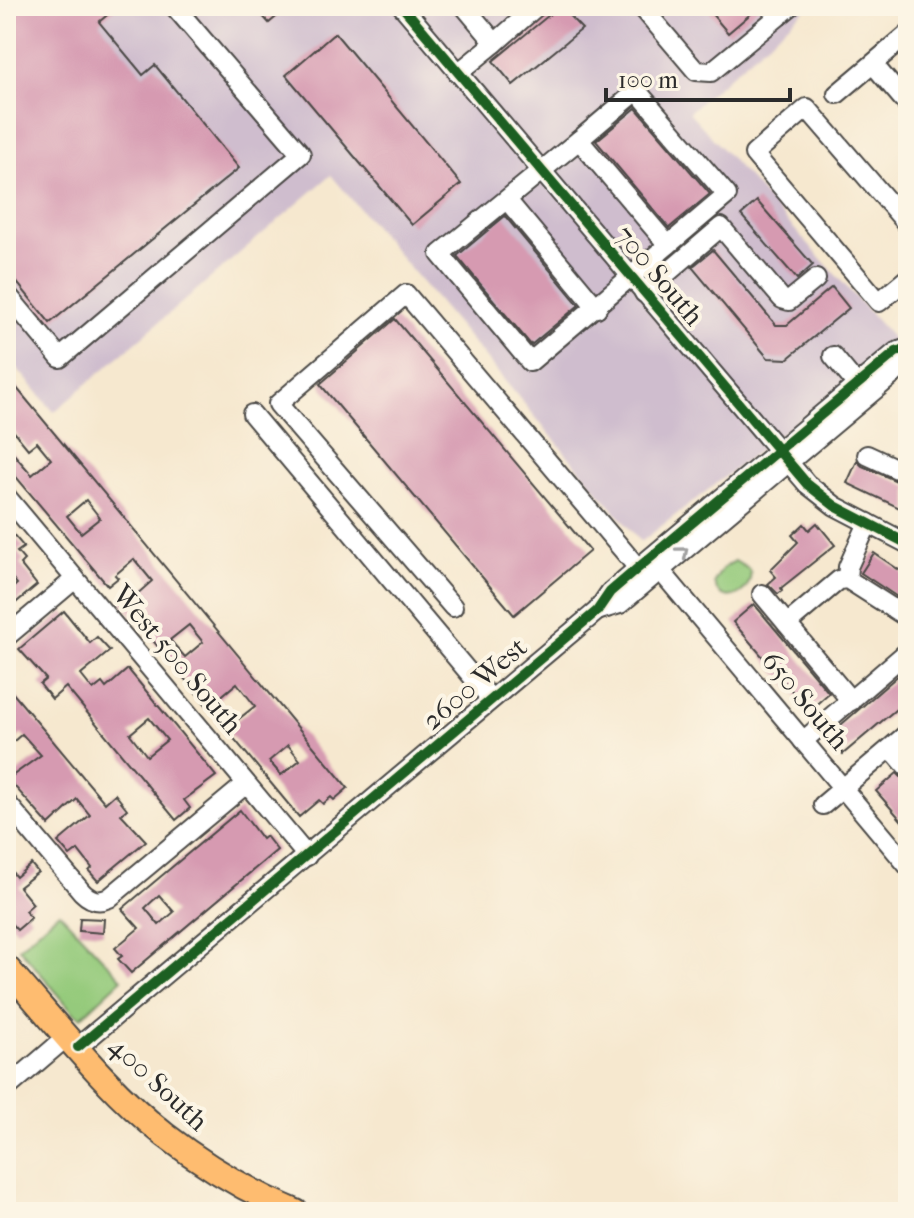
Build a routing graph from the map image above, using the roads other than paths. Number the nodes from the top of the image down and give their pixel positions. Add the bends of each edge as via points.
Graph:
1 (174, 6) edge
2 (402, 6) edge
3 (464, 6) edge
4 (537, 6) edge
5 (641, 6) edge
6 (791, 6) edge
7 (908, 34) edge
8 (495, 43) junction
9 (873, 64) junction
10 (458, 73) junction
11 (837, 94) dead end
12 (908, 105) edge
13 (579, 140) junction
14 (542, 172) junction
15 (507, 200) junction
16 (908, 225) edge
17 (668, 245) junction
18 (631, 277) junction
19 (908, 278) edge
20 (816, 279) dead end
21 (6, 293) edge
22 (644, 293) junction
23 (597, 308) junction
24 (833, 356) dead end
25 (904, 356) edge
26 (857, 385) junction
27 (252, 414) dead end
28 (867, 455) dead end
29 (783, 457) junction
30 (908, 474) edge
31 (6, 496) edge
32 (873, 526) junction
33 (908, 544) edge
34 (638, 568) junction
35 (660, 570) junction
36 (75, 579) junction
37 (847, 579) junction
38 (762, 594) dead end
39 (453, 607) dead end
40 (597, 611) junction
41 (908, 618) edge
42 (787, 624) junction
43 (6, 637) edge
44 (908, 651) edge
45 (491, 699) junction
46 (851, 701) junction
47 (908, 733) edge
48 (803, 741) junction
49 (891, 748) junction
50 (908, 768) edge
51 (246, 784) junction
52 (844, 788) junction
53 (6, 802) edge
54 (823, 805) dead end
55 (307, 856) junction
56 (908, 866) edge
57 (6, 967) edge
58 (73, 1042) junction
59 (6, 1089) edge
60 (296, 1212) edge

1 - 21 street via 301,154 60,358
2 - 10 street, 700 South
3 - 8 street
4 - 8 street
5 - 6 street via 696,71 711,72
7 - 9 street
8 - 10 street
9 - 11 street
9 - 12 street
10 - 14 street, 700 South
13 - 14 street
13 - 17 street
13 - 17 street via 637,91 727,195
14 - 15 street
14 - 18 street, 700 South
15 - 23 street
15 - 23 street via 440,254 530,362
16 - 19 street via 807,108 754,154 879,302
17 - 18 street
18 - 22 street, 700 South
18 - 23 street
20 - 22 street via 789,301 782,299 721,227
22 - 29 street, 700 South
24 - 26 street
25 - 26 street, 2600 West
25 - 29 street, 2600 West
26 - 29 street, 2600 West
27 - 45 street
28 - 30 street
29 - 32 street, 700 South via 824,499
29 - 34 street, 2600 West
35 -> 29 street, 2600 West
31 - 36 street, West 500 South
32 - 33 street, 700 South
32 - 37 street via 856,572
34 - 39 street via 406,294 278,404
34 - 40 street, 2600 West
35 - 40 street, 2600 West via 620,604
35 - 48 street, 650 South
36 - 43 street
36 - 51 street, West 500 South
37 - 41 street
37 - 42 street
38 - 42 street
40 - 45 street, 2600 West
42 - 46 street
44 - 46 street
45 - 55 street, 2600 West
46 - 48 street
47 - 49 street
48 - 52 street, 650 South
49 - 50 street
49 - 52 street
51 - 53 street via 109,898 96,901 84,894
51 - 55 street, West 500 South
52 - 54 street
52 - 56 street, 650 South
55 - 58 street, 2600 West
57 - 58 main road, 400 South
58 - 59 street, 2600 West
58 - 60 main road, 400 South via 132,1105 185,1150

